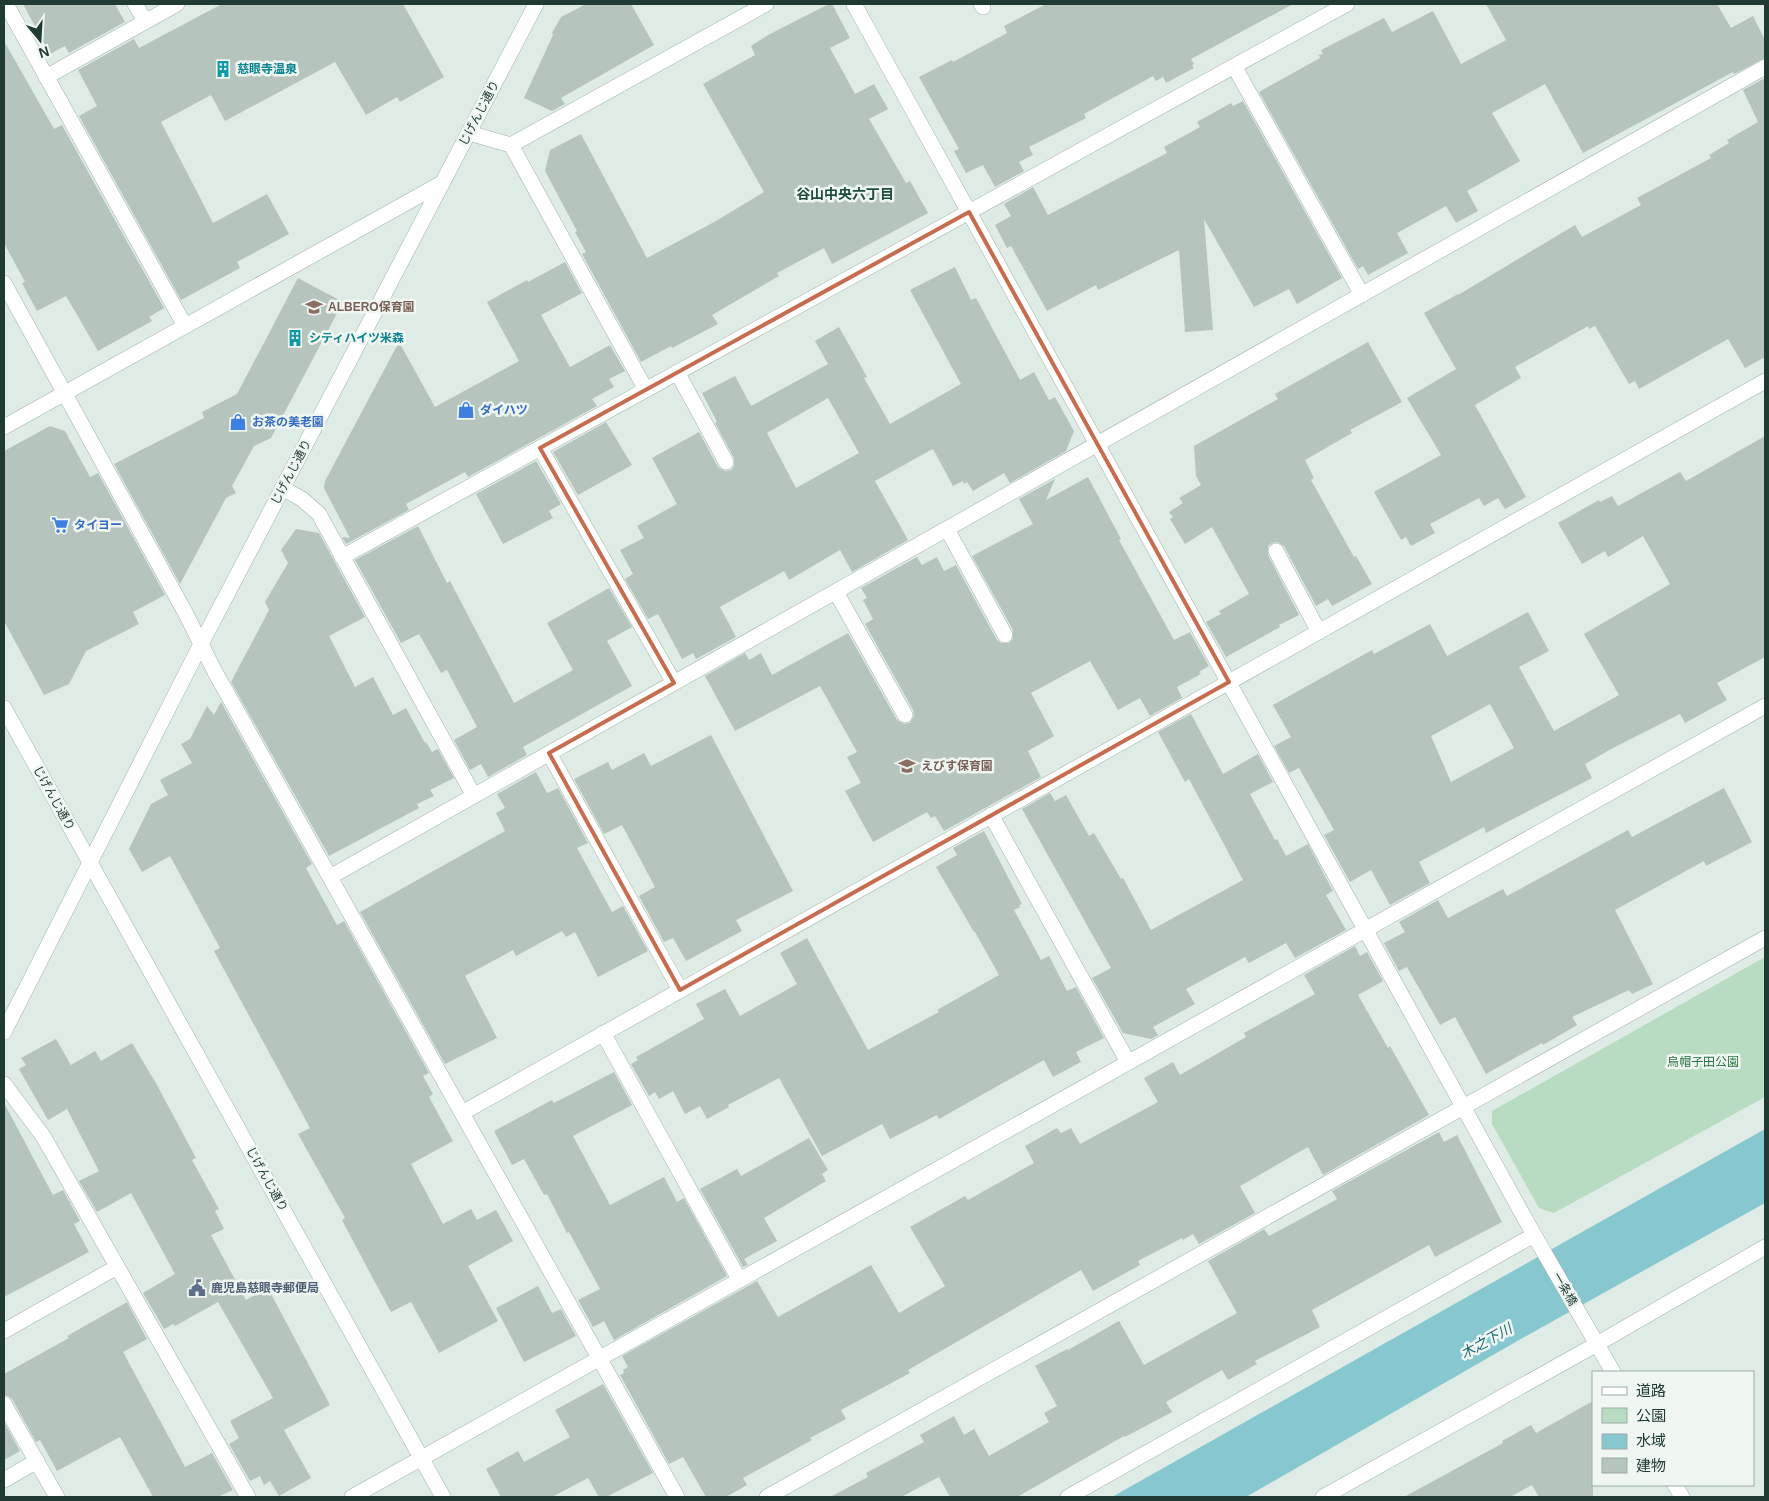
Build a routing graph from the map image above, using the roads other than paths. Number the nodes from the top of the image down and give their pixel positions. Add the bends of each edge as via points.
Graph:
1 (6, 4) edge
2 (134, 4) edge
3 (177, 4) edge
4 (536, 4) edge
5 (766, 4) edge
6 (854, 4) edge
7 (1347, 4) edge
8 (145, 22) junction
9 (1234, 66) junction
10 (1765, 67) edge
11 (46, 77) junction
12 (469, 133) junction
13 (511, 145) junction
14 (442, 183) junction
15 (969, 212) junction
16 (4, 283) edge
17 (1362, 295) junction
18 (185, 326) junction
19 (677, 372) junction
20 (1765, 381) edge
21 (646, 390) junction
22 (65, 393) junction
23 (4, 427) edge
24 (1097, 444) junction
25 (540, 448) junction
26 (726, 462) dead end
27 (282, 488) junction
28 (947, 529) junction
29 (1276, 551) dead end
30 (342, 558) junction
31 (836, 592) junction
32 (1319, 632) junction
33 (1005, 635) dead end
34 (201, 644) junction
35 (1229, 682) junction
36 (674, 683) junction
37 (1765, 706) edge
38 (4, 708) edge
39 (905, 715) dead end
40 (549, 753) junction
41 (474, 796) junction
42 (991, 815) junction
43 (90, 861) junction
44 (330, 878) junction
45 (1365, 929) junction
46 (1765, 938) edge
47 (680, 990) junction
48 (4, 1032) edge
49 (603, 1034) junction
50 (1128, 1062) junction
51 (4, 1084) edge
52 (1463, 1107) junction
53 (462, 1113) junction
54 (1537, 1241) junction
55 (1765, 1247) edge
56 (117, 1267) junction
57 (740, 1279) junction
58 (4, 1331) edge
59 (1597, 1344) junction
60 (599, 1358) junction
61 (1612, 1371) edge
62 (4, 1404) edge
63 (422, 1457) junction
64 (36, 1461) junction
65 (4, 1480) edge
66 (1676, 1486) edge
67 (57, 1497) edge
68 (248, 1497) edge
69 (352, 1497) edge
70 (444, 1497) edge
71 (677, 1497) edge
72 (766, 1497) edge
73 (1068, 1497) edge
74 (1322, 1497) edge
75 (1682, 1497) edge

1 - 11 street
2 - 8 street
3 - 8 street
4 - 12 street, じげんじ通り
5 - 13 street
6 - 15 street, 一条橋
7 - 9 street
8 - 11 street
9 - 15 street
9 - 17 street
10 - 17 street
11 - 18 street
12 - 13 street
12 - 14 street, じげんじ通り
13 - 21 street
14 - 18 street
14 - 27 street, じげんじ通り
15 - 19 street
15 - 24 street, 一条橋
16 - 22 street
17 - 24 street
18 - 22 street
19 - 21 street
19 - 26 street
20 - 32 street
21 - 25 street
22 - 23 street
22 - 34 street
24 - 28 street
24 - 35 street, 一条橋
25 - 30 street
25 - 36 street
27 - 30 street via 319,514
27 - 34 street, じげんじ通り
28 - 31 street
28 - 33 street
29 - 32 street
30 - 41 street
31 - 36 street
31 - 39 street
32 - 35 street
34 - 43 street, じげんじ通り
34 - 44 street
35 - 42 street
35 - 45 street, 一条橋
36 - 40 street
37 - 45 street
38 - 43 street, じげんじ通り
40 - 41 street
40 - 47 street
41 - 44 street
42 - 47 street
42 - 50 street
43 - 48 street, じげんじ通り
43 - 63 street, じげんじ通り
44 - 53 street
45 - 50 street
45 - 52 street, 一条橋
46 - 52 street
47 - 49 street
49 - 53 street
49 - 57 street
50 - 57 street
51 - 56 street via 43,1136
52 - 54 street, 一条橋
52 - 72 street
53 - 60 street
54 - 59 street, 一条橋
54 - 73 street
55 - 59 street
56 - 58 street
56 - 68 street
57 - 60 street
59 - 61 street, 一条橋
59 - 74 street
60 - 63 street
60 - 71 street
62 - 64 street
63 - 69 street
63 - 70 street, じげんじ通り
64 - 65 street
64 - 67 street
66 - 75 street

